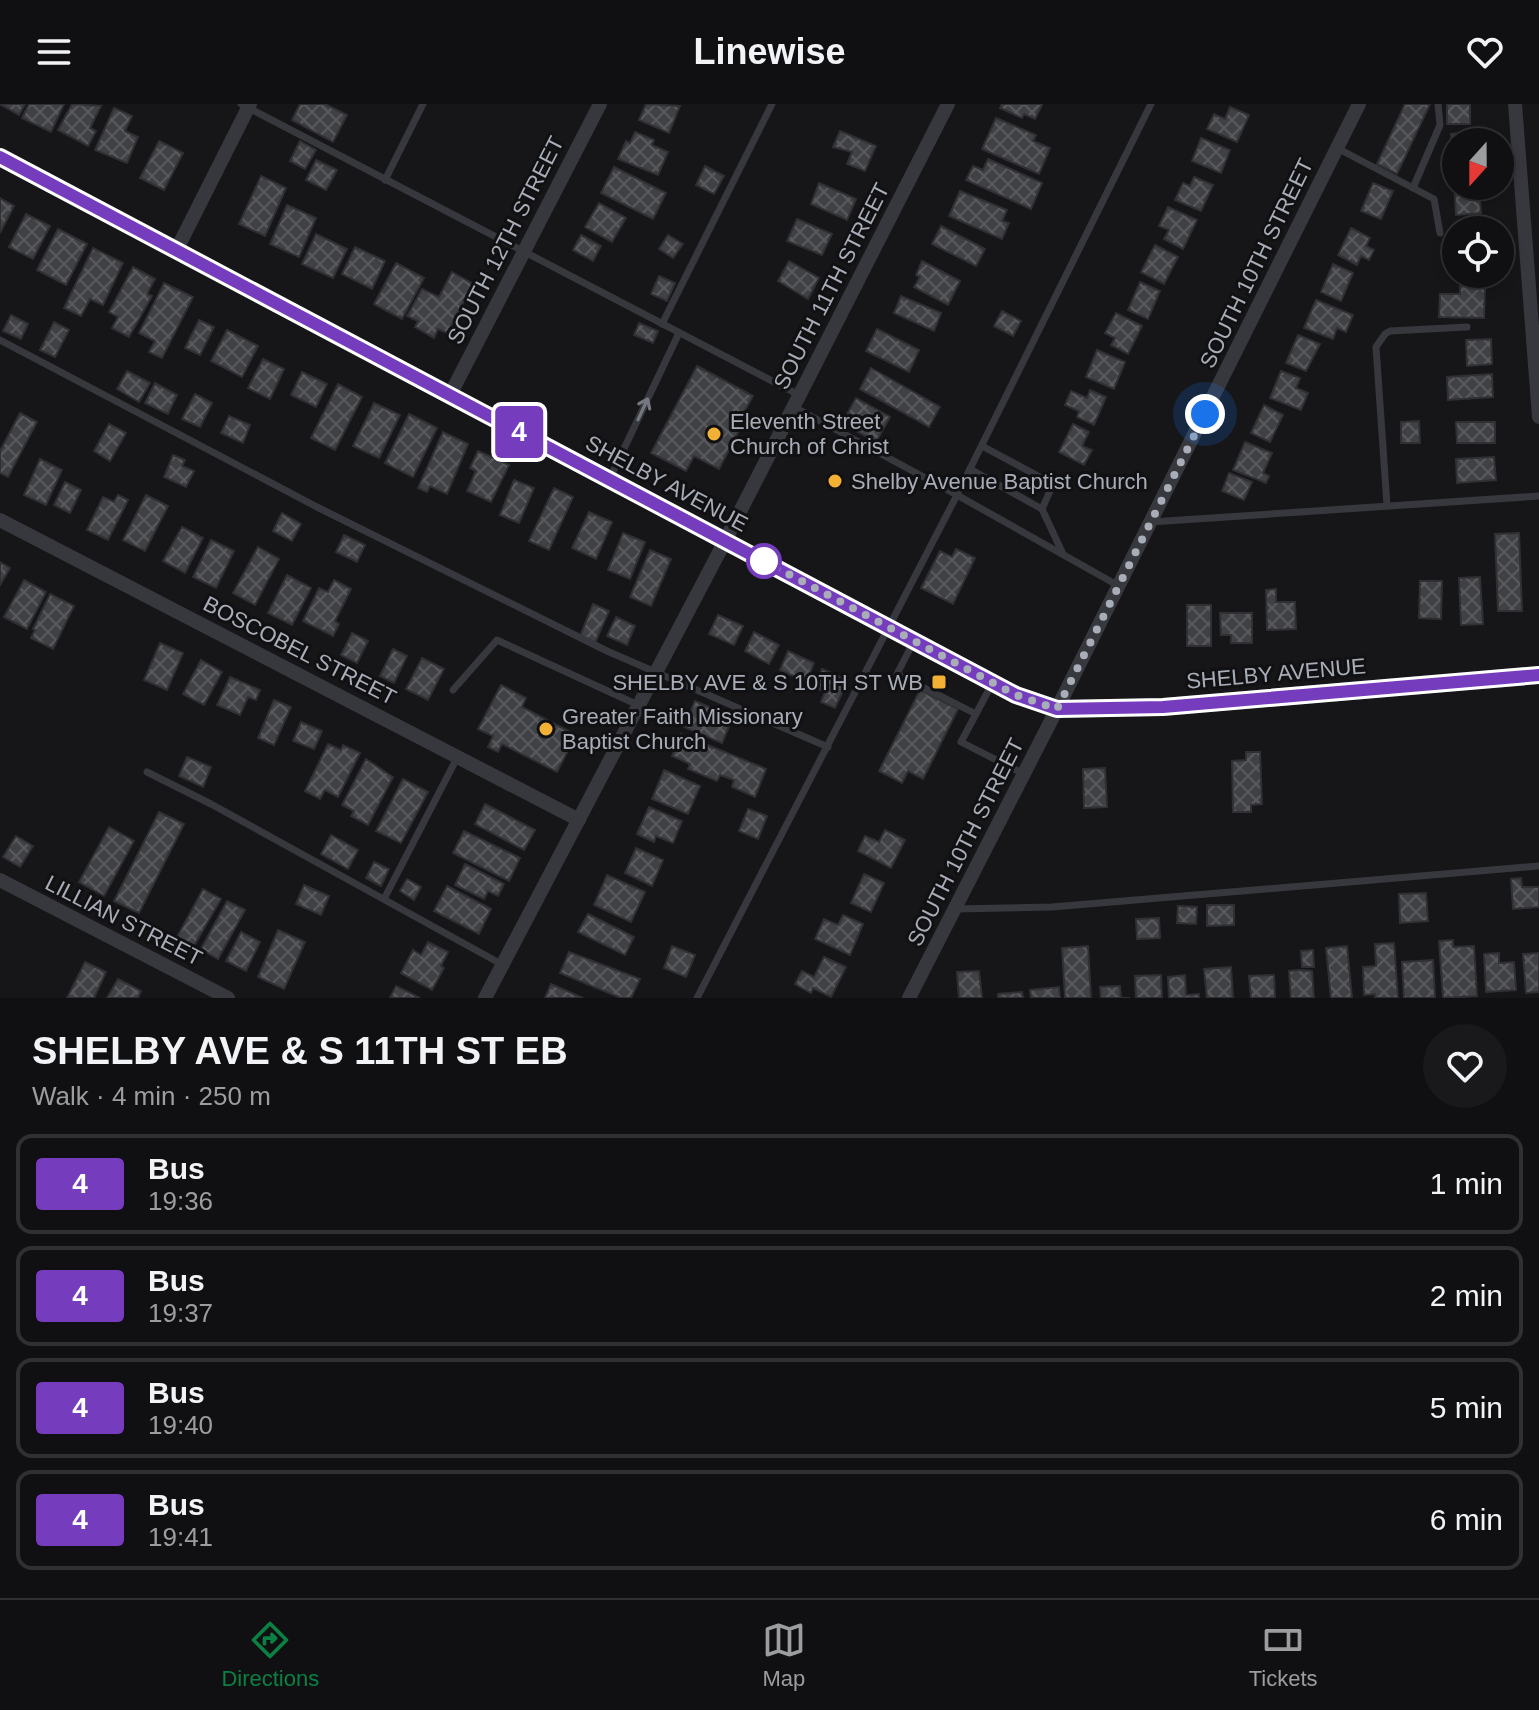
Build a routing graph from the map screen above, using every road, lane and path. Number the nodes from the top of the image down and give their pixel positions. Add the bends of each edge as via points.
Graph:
1 (423, 104) edge
2 (600, 104) edge
3 (772, 104) edge
4 (948, 104) edge
5 (1151, 104) edge
6 (1359, 104) edge
7 (1438, 104) edge
8 (1515, 104) edge
9 (246, 105) edge
10 (1337, 148) junction
11 (0, 157) edge
12 (385, 180) junction
13 (1413, 188) junction
14 (1440, 233) dead end
15 (176, 251) junction
16 (523, 253) junction
17 (662, 324) junction
18 (1467, 327) dead end
19 (679, 333) junction
20 (1536, 339) edge
21 (0, 340) edge
22 (450, 395) junction
23 (797, 401) junction
24 (1539, 417) edge
25 (982, 446) junction
26 (970, 469) junction
27 (609, 480) junction
28 (957, 495) junction
29 (1539, 496) edge
30 (1387, 505) junction
31 (1042, 509) junction
32 (0, 520) edge
33 (1151, 522) junction
34 (725, 541) junction
35 (1064, 555) junction
36 (1119, 586) junction
37 (890, 627) junction
38 (915, 640) junction
39 (655, 673) junction
40 (1539, 675) edge
41 (993, 682) junction
42 (453, 690) dead end
43 (638, 705) junction
44 (1057, 709) junction
45 (976, 714) junction
46 (828, 747) junction
47 (458, 756) junction
48 (147, 772) dead end
49 (1024, 774) junction
50 (579, 820) junction
51 (1539, 866) edge
52 (0, 880) edge
53 (384, 899) junction
54 (955, 909) junction
55 (503, 965) junction
56 (228, 998) edge
57 (485, 998) edge
58 (697, 998) edge
59 (909, 998) edge

1 - 12 lane
2 - 16 street, SOUTH 12TH STREET
3 - 17 lane
4 - 23 street, SOUTH 11TH STREET
5 - 25 lane
6 - 10 street, SOUTH 10TH STREET
7 - 13 lane via 1440,125
8 - 20 street
9 - 12 lane
9 - 15 street
10 - 13 lane
10 - 33 street, SOUTH 10TH STREET
11 - 15 street, SHELBY AVENUE
12 - 16 lane
13 - 14 lane via 1434,199
15 - 22 street, SHELBY AVENUE
16 - 17 lane
16 - 22 street, SOUTH 12TH STREET
17 - 19 lane
18 - 30 lane via 1390,331 1376,347
19 - 23 lane
27 -> 19 lane
20 - 24 street
21 - 39 lane via 317,507
22 - 27 street, SHELBY AVENUE
23 - 28 lane
23 - 34 street, SOUTH 11TH STREET
25 - 26 lane
25 - 31 lane via 1053,484
26 - 28 lane
26 - 31 lane
27 - 34 street, SHELBY AVENUE
28 - 35 lane
28 - 37 lane
29 - 30 lane
30 - 33 lane
31 - 35 lane
32 - 47 street, BOSCOBEL STREET
33 - 36 street, SOUTH 10TH STREET
34 - 37 street, SHELBY AVENUE
34 - 39 street, SOUTH 11TH STREET
35 - 36 lane
36 - 44 street, SOUTH 10TH STREET
37 - 38 street, SHELBY AVENUE
37 - 46 lane
38 - 41 street, SHELBY AVENUE
38 - 45 lane via 897,674
39 - 43 street, SOUTH 11TH STREET
39 - 46 lane
40 - 44 street, SHELBY AVENUE via 1163,707
41 - 44 street, SHELBY AVENUE
41 - 45 lane
42 - 43 lane via 497,640
43 - 50 street, SOUTH 11TH STREET
44 - 49 street, SOUTH 10TH STREET
45 - 49 lane via 961,742
46 - 58 lane
47 - 50 street, BOSCOBEL STREET
47 - 53 lane
48 - 53 lane
49 - 54 street, SOUTH 10TH STREET
50 - 55 street, SOUTH 11TH STREET
51 - 54 lane via 1052,907
52 - 56 street, LILLIAN STREET
53 - 55 lane
54 - 59 street, SOUTH 10TH STREET
55 - 57 street, SOUTH 11TH STREET

